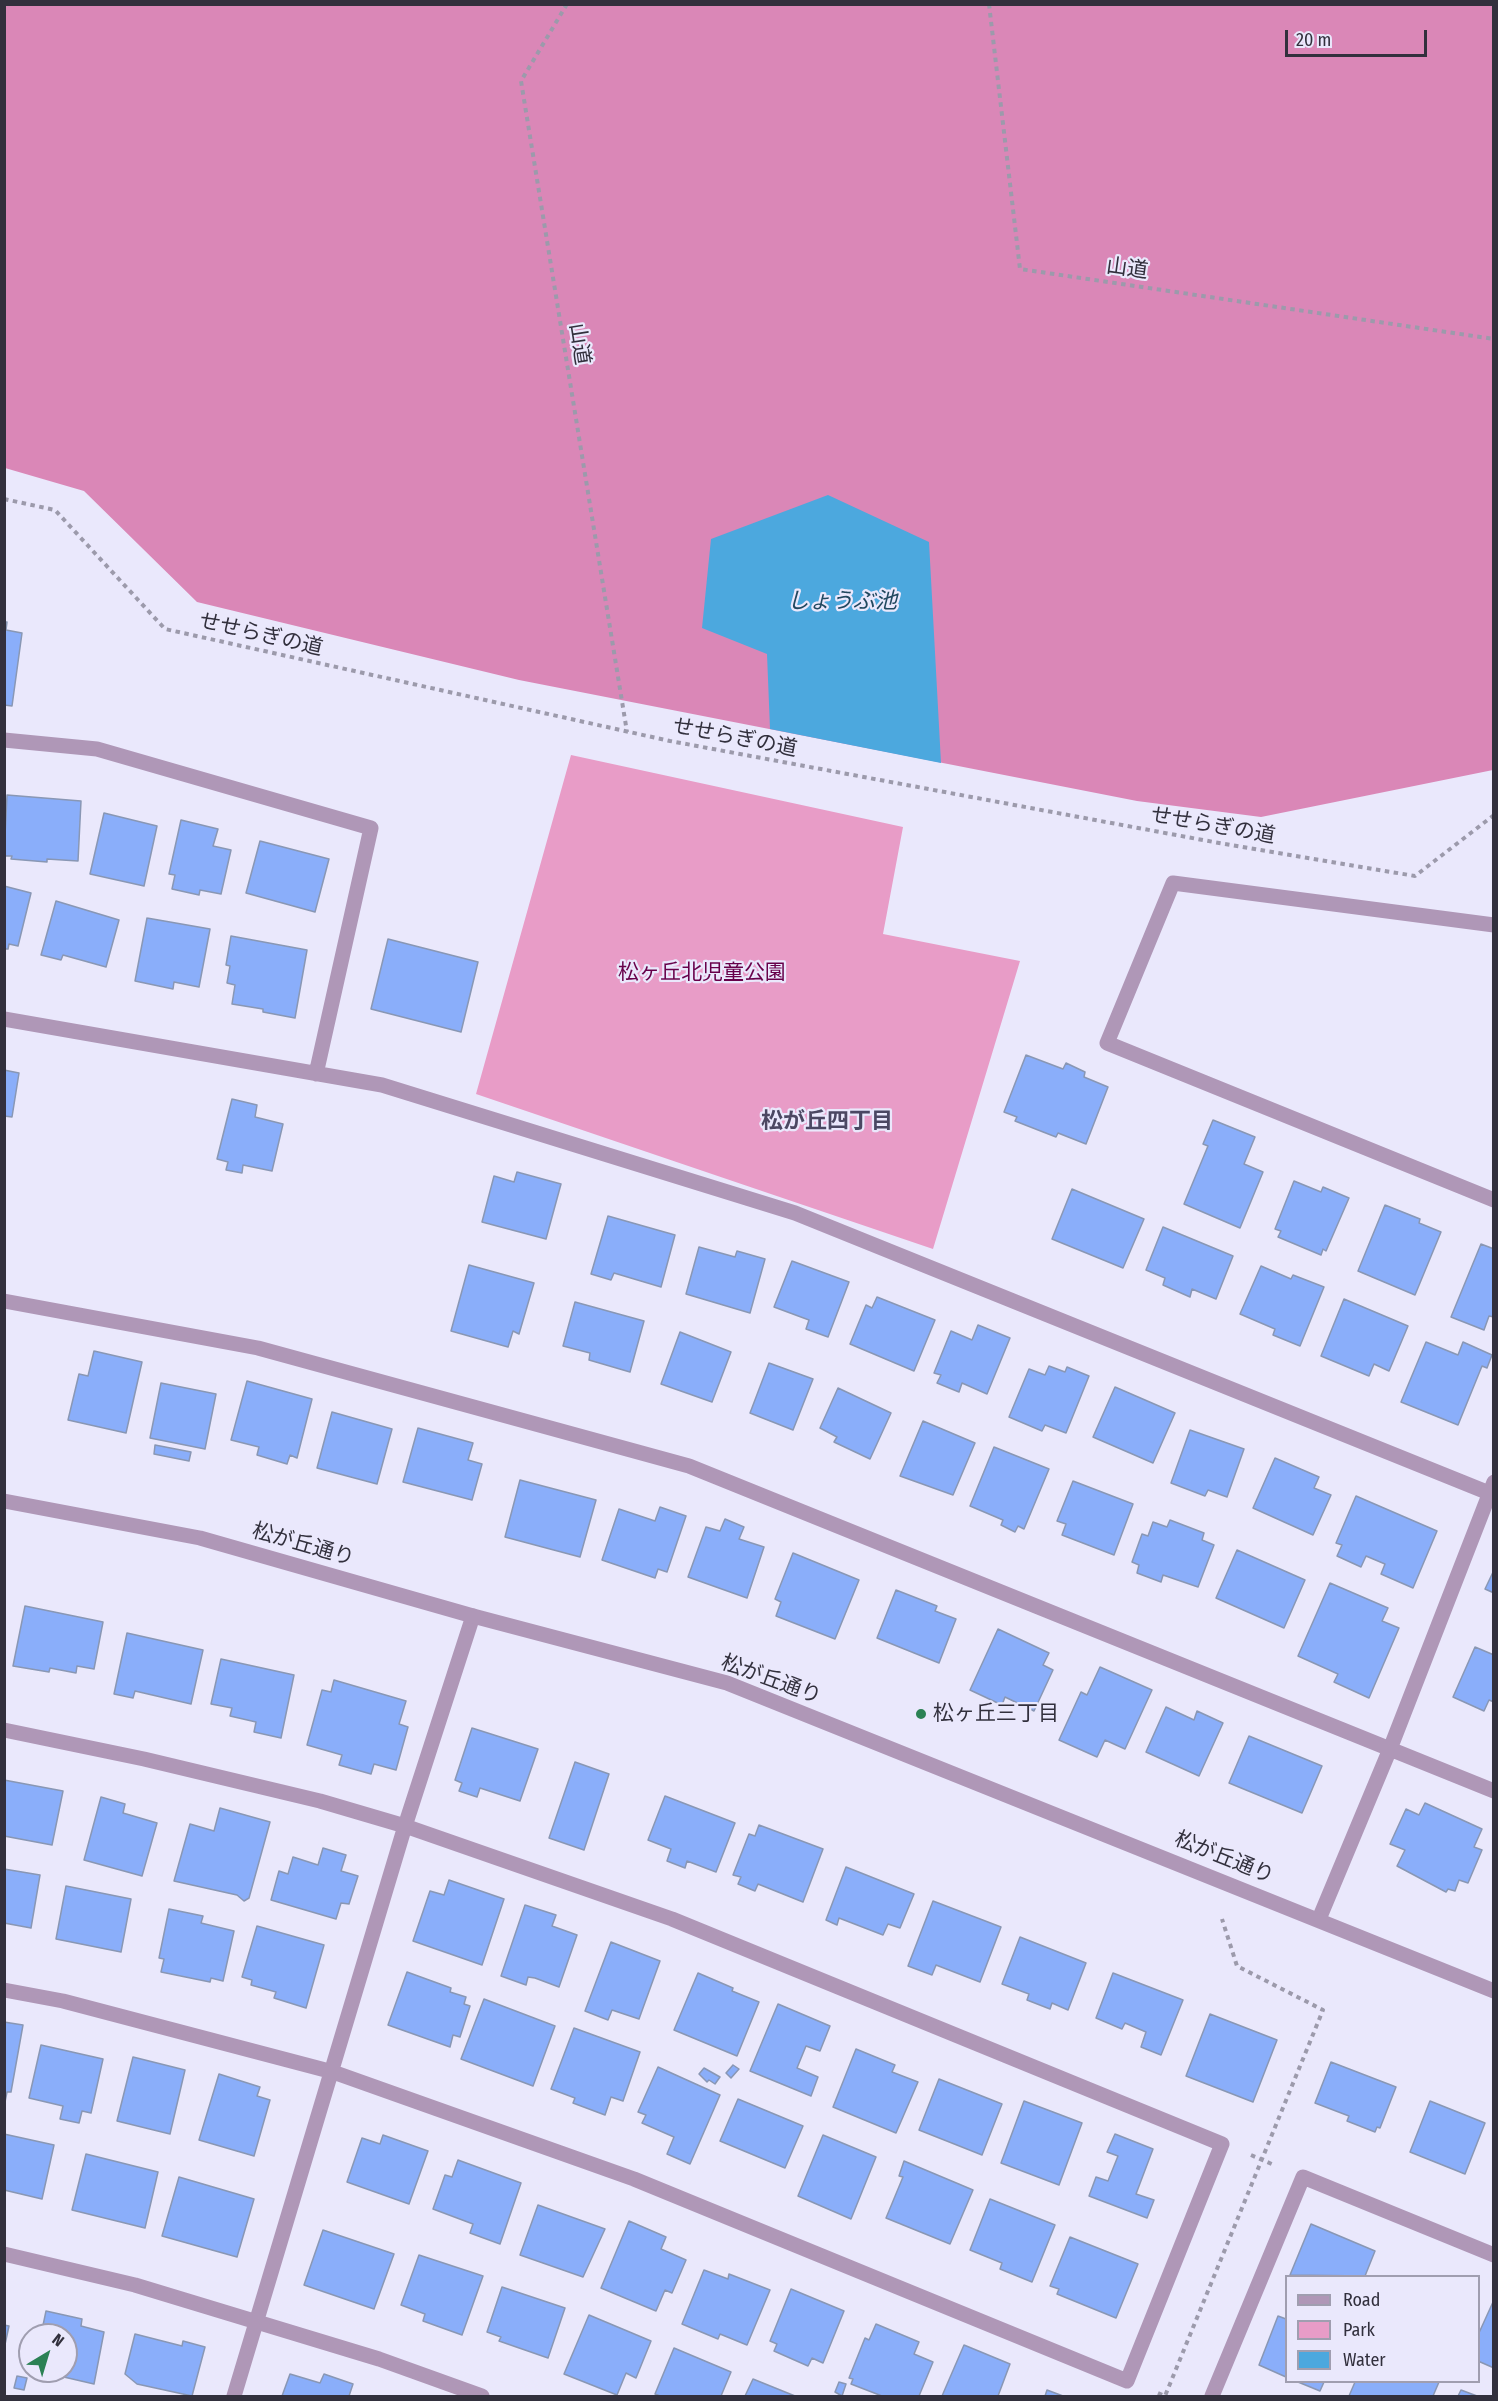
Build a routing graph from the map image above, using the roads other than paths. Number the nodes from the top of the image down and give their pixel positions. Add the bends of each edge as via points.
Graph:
1 (4, 740) edge
2 (1494, 925) edge
3 (4, 1019) edge
4 (316, 1074) junction
5 (1494, 1200) edge
6 (4, 1301) edge
7 (1492, 1490) edge
8 (4, 1501) edge
9 (473, 1616) junction
10 (4, 1730) edge
11 (1390, 1749) junction
12 (1494, 1791) edge
13 (405, 1826) junction
14 (1318, 1919) junction
15 (4, 1990) edge
16 (1494, 1991) edge
17 (333, 2073) junction
18 (4, 2254) edge
19 (1494, 2255) edge
20 (258, 2322) junction
21 (234, 2397) edge
22 (482, 2397) edge
23 (1212, 2397) edge

1 - 4 street via 97,749 371,828
2 - 5 street via 1173,883 1107,1044
3 - 4 street
4 - 7 street via 382,1085 795,1213
6 - 11 street via 258,1348 689,1466
7 - 11 street
8 - 9 street, 松が丘通り via 200,1538
9 - 13 street
9 - 14 street, 松が丘通り via 727,1683
10 - 13 street via 320,1801
11 - 12 street
11 - 14 street
13 - 17 street
13 - 17 street via 672,1919 1222,2144 1127,2381 634,2179
14 - 16 street, 松が丘通り
15 - 17 street via 63,2001
17 - 20 street
18 - 20 street via 135,2284
19 - 23 street via 1303,2177
20 - 21 street
20 - 22 street via 379,2359

